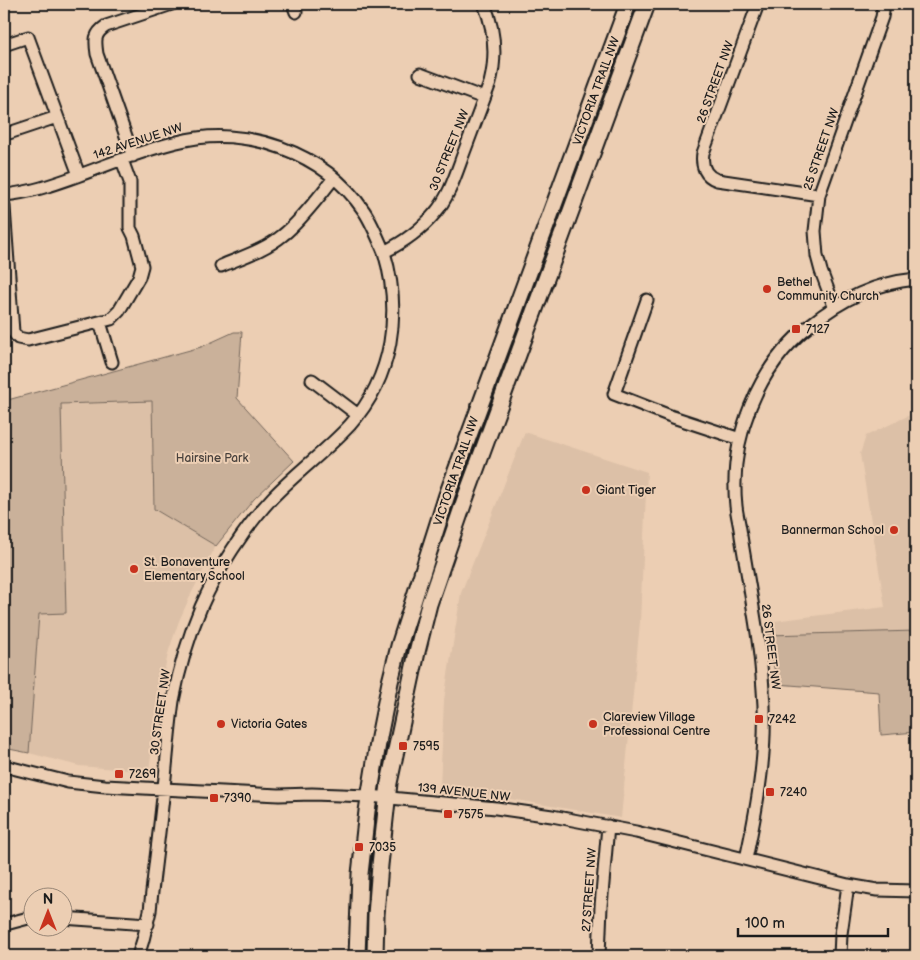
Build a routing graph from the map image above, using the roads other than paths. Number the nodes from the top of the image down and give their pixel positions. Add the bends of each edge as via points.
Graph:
1 (172, 4) edge
2 (484, 4) edge
3 (628, 4) edge
4 (647, 4) edge
5 (758, 4) edge
6 (882, 4) edge
7 (4, 45) edge
8 (420, 74) dead end
9 (484, 98) junction
10 (57, 116) junction
11 (4, 133) edge
12 (128, 158) junction
13 (79, 175) junction
14 (334, 178) junction
15 (819, 194) junction
16 (4, 195) edge
17 (4, 207) edge
18 (384, 252) junction
19 (221, 266) dead end
20 (916, 279) edge
21 (647, 300) dead end
22 (834, 306) junction
23 (100, 322) junction
24 (112, 362) dead end
25 (312, 380) dead end
26 (358, 415) junction
27 (740, 439) junction
28 (4, 766) edge
29 (164, 788) junction
30 (369, 796) junction
31 (387, 798) junction
32 (608, 826) junction
33 (746, 858) junction
34 (848, 885) junction
35 (916, 891) edge
36 (72, 919) edge
37 (22, 920) edge
38 (6, 924) dead end
39 (148, 924) junction
40 (138, 956) edge
41 (357, 956) edge
42 (375, 956) edge
43 (599, 956) edge
44 (840, 956) edge

1 - 12 street via 106,26 96,38 97,54
2 - 9 street, 30 STREET NW via 492,25 495,50 493,73
3 - 30 main road, VICTORIA TRAIL NW via 447,495 399,646
4 - 31 main road, VICTORIA TRAIL NW via 464,502 430,604
5 - 15 street, 26 STREET NW via 703,153 704,170 717,180
6 - 15 street, 25 STREET NW via 882,16
7 - 10 street via 28,37
8 - 9 street, 30 STREET NW
9 - 18 street, 30 STREET NW via 443,202 415,233
10 - 11 street
10 - 13 street
12 - 13 street, 142 AVENUE NW
12 - 14 street, 142 AVENUE NW via 191,139 235,137 264,142 298,154
12 - 23 street via 130,228 142,266 119,311 111,319
13 - 16 street, 142 AVENUE NW via 32,191
14 - 18 street, 142 AVENUE NW via 364,211
14 - 19 street via 283,235 263,248
15 - 22 street, 25 STREET NW via 815,231 817,256
17 - 23 street via 13,332 18,338 28,340
18 - 26 street, 30 STREET NW via 390,272 393,324 378,380
20 - 22 street via 875,288
21 - 27 street via 614,394
22 - 27 street, 26 STREET NW via 795,338 771,366 750,406
23 - 24 street
25 - 26 street
26 - 29 street, 30 STREET NW via 273,498 238,542 211,586 189,638 178,678
27 - 33 street, 26 STREET NW via 736,459 736,506 760,663 764,714 759,793
28 - 29 street, 139 AVENUE NW via 87,784
29 - 30 street, 139 AVENUE NW via 279,795
29 - 39 street, 30 STREET NW
30 - 31 street, 139 AVENUE NW
30 - 41 main road, VICTORIA TRAIL NW via 360,874
31 - 32 street, 139 AVENUE NW via 496,808
31 - 42 main road, VICTORIA TRAIL NW
32 - 33 street, 139 AVENUE NW
32 - 43 street, 27 STREET NW
33 - 34 street, 139 AVENUE NW
34 - 35 street, 139 AVENUE NW via 876,890
34 - 44 street
36 - 39 street
37 - 38 street
39 - 40 street, 30 STREET NW

